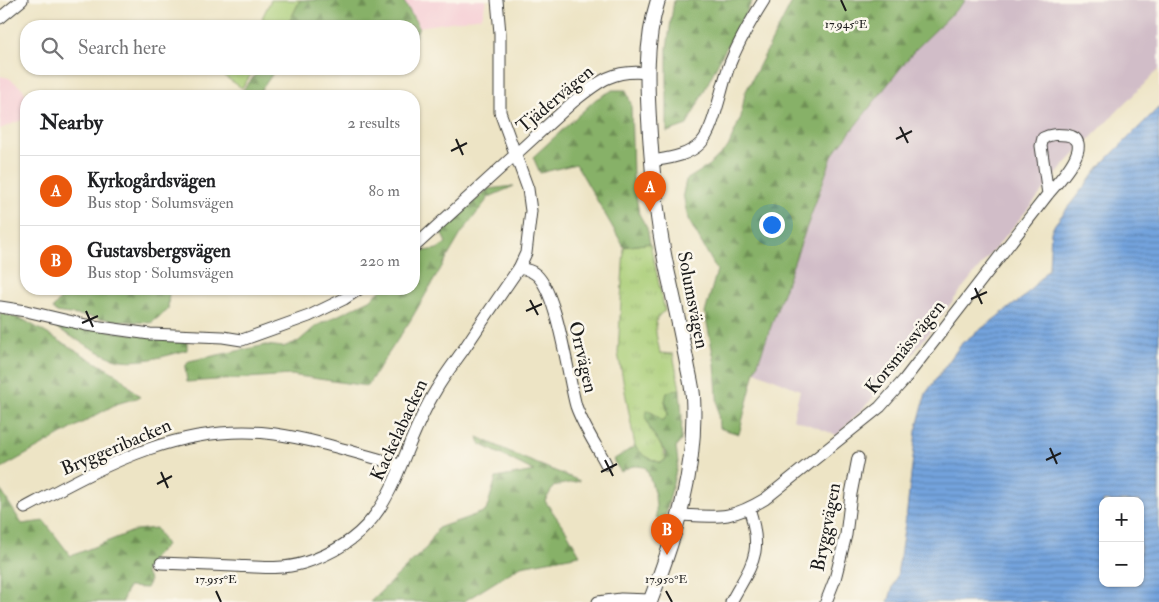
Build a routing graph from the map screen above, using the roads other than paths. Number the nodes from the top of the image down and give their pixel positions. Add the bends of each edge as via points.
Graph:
1 (22, 0) edge
2 (497, 0) edge
3 (658, 0) edge
4 (764, 0) edge
5 (0, 18) edge
6 (647, 74) junction
7 (516, 154) junction
8 (652, 161) junction
9 (1048, 194) junction
10 (420, 242) edge
11 (519, 268) junction
12 (350, 295) edge
13 (0, 307) edge
14 (858, 458) dead end
15 (606, 464) dead end
16 (400, 465) junction
17 (25, 508) dead end
18 (749, 508) junction
19 (680, 515) junction
20 (161, 563) dead end
21 (650, 601) edge
22 (598, 602) edge
23 (731, 602) edge
24 (826, 602) edge

1 - 5 street
2 - 7 street, Tjädervägen via 500,112
3 - 6 main road, Solumsvägen
4 - 8 street via 731,60 709,133 690,152
6 - 7 street, Tjädervägen via 618,74 595,84
6 - 8 main road, Solumsvägen
7 - 10 street, Tjädervägen
7 - 11 street, Kackelabacken via 528,189 531,211 526,253
8 - 19 main road, Solumsvägen via 668,272 692,395 693,443
9 - 9 street, Korsmässvägen via 1078,153 1078,146 1069,135 1049,135 1043,138 1040,146
9 - 18 street, Korsmässvägen via 892,395 765,499
11 - 15 street, Orrvägen via 534,273 550,296 576,406
11 - 16 street, Kackelabacken via 435,390
12 - 13 street via 309,316 239,340 150,334
14 - 24 street, Bryggvägen via 846,535
16 - 17 street, Bryggeribacken via 276,434 216,433 152,447 81,478
16 - 20 street, Kackelabacken via 377,514 344,546 326,555 278,568
18 - 19 street, Korsmässvägen via 727,516
18 - 23 street via 756,534 755,556
19 - 21 main road, Solumsvägen
21 - 22 street via 621,599

